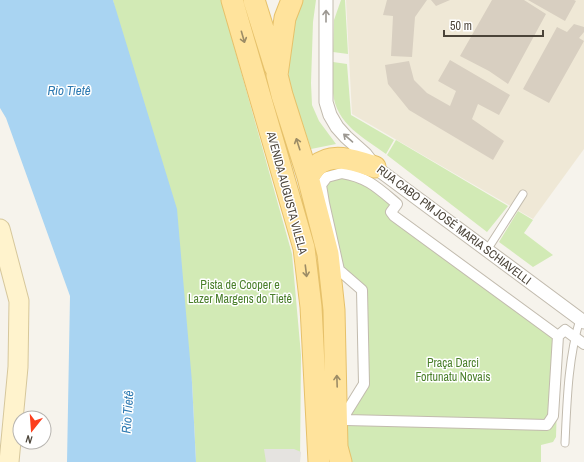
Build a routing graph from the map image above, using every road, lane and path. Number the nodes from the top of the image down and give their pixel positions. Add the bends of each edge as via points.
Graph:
1 (232, 0) edge
2 (254, 0) edge
3 (292, 0) edge
4 (326, 0) edge
5 (277, 75) junction
6 (375, 167) junction
7 (308, 177) junction
8 (524, 194) dead end
9 (0, 229) edge
10 (487, 250) junction
11 (582, 321) edge
12 (558, 336) junction
13 (574, 337) junction
14 (584, 344) edge
15 (313, 352) junction
16 (565, 443) dead end
17 (338, 457) edge
18 (9, 462) edge
19 (309, 462) edge
20 (319, 462) edge

1 -> 15 main road, AVENIDA AUGUSTA VILELA via 304,248
2 - 5 main road
3 - 5 main road, AVENIDA AUGUSTA VILELA via 285,18
6 -> 4 street, RUA CABO PM JOSÉ MARIA SCHIAVELLI via 365,154 346,138 330,115 326,102
7 -> 5 main road, AVENIDA AUGUSTA VILELA
6 - 7 main road via 352,159 331,159 317,166
6 - 10 street, RUA CABO PM JOSÉ MARIA SCHIAVELLI
17 -> 7 main road, AVENIDA AUGUSTA VILELA via 334,310 329,261
8 - 10 lane
9 - 18 main road via 18,301 18,367
10 - 11 street, RUA CABO PM JOSÉ MARIA SCHIAVELLI
11 - 13 lane
12 - 12 street via 394,216 391,212 397,204 371,183 355,175 342,173 327,176 321,185 340,270 362,290 364,384 346,413 346,420 547,425 553,416
12 - 13 street via 565,330
13 - 14 street
13 - 16 lane via 568,384
15 - 19 main road
15 - 20 main road, AVENIDA AUGUSTA VILELA

